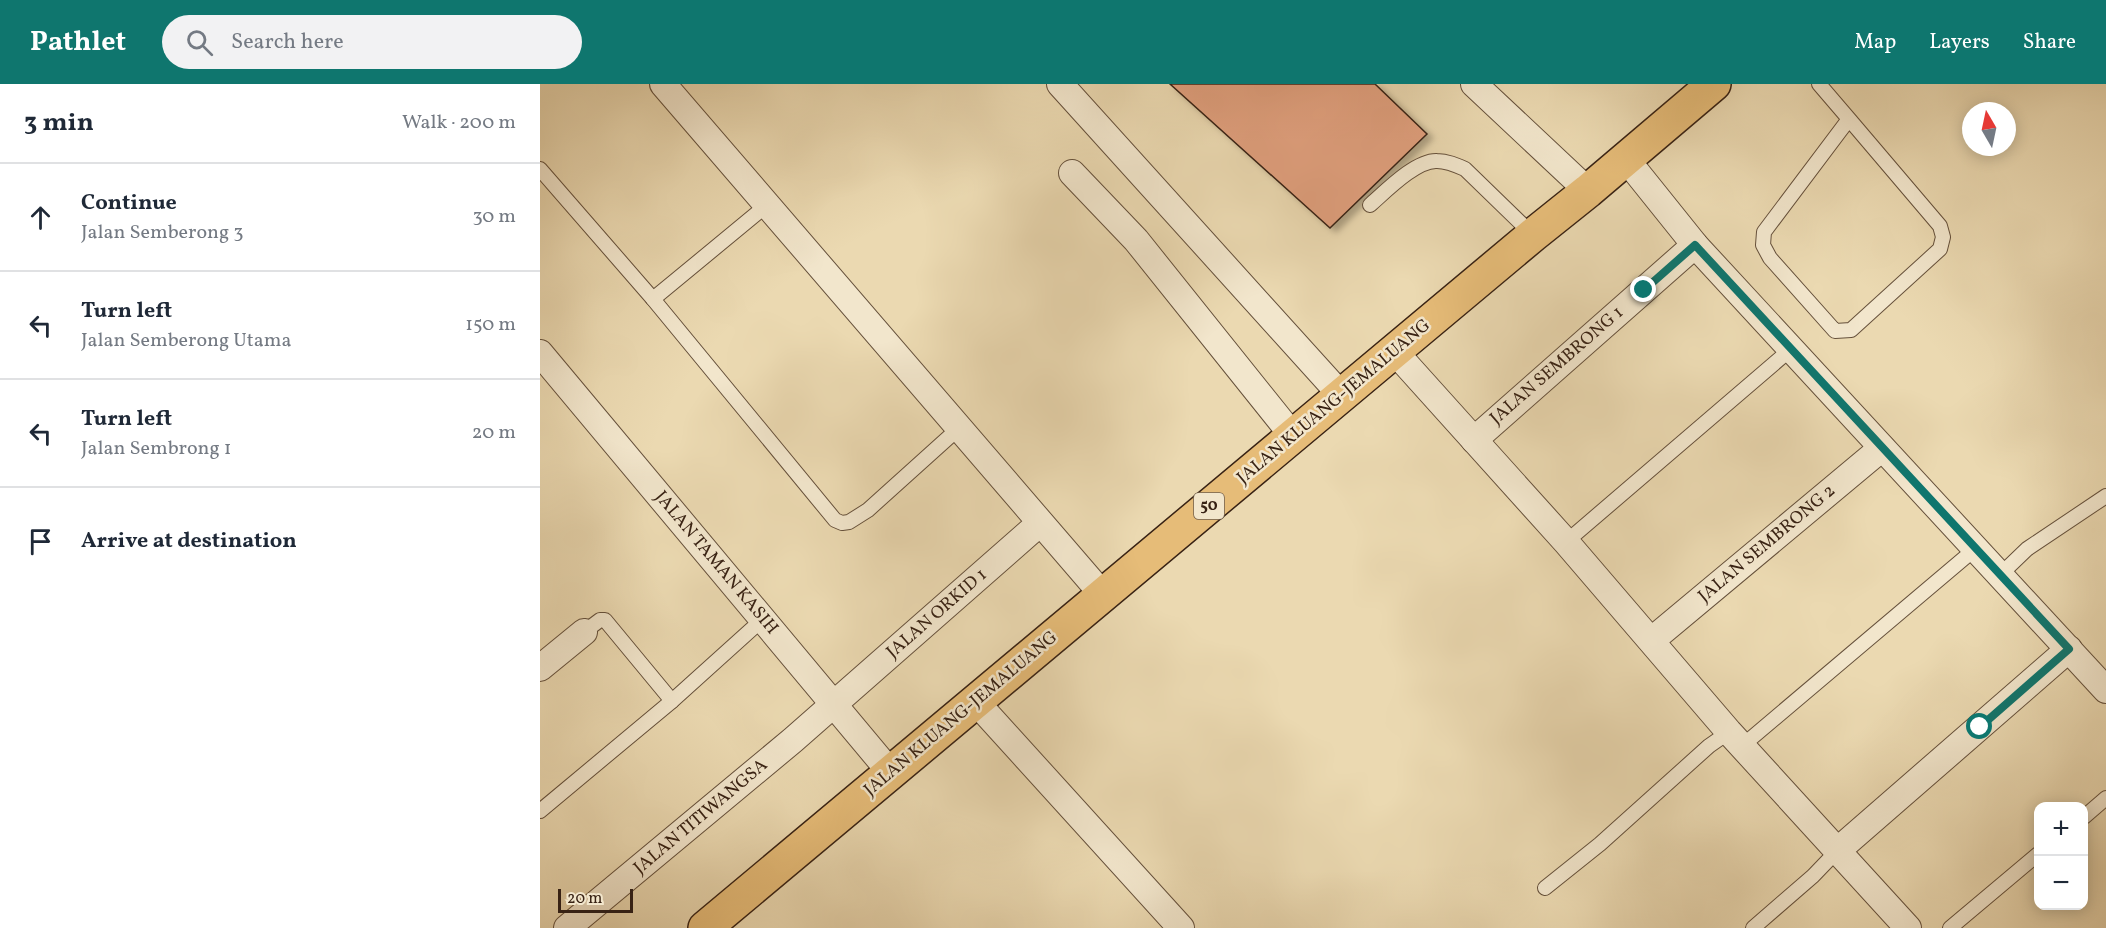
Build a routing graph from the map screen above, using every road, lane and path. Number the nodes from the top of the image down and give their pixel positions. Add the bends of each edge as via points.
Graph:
1 (663, 84) edge
2 (1060, 84) edge
3 (1474, 84) edge
4 (1819, 84) edge
5 (1704, 87) edge
6 (1849, 119) junction
7 (1626, 159) junction
8 (540, 169) edge
9 (1072, 173) dead end
10 (1588, 191) junction
11 (767, 205) junction
12 (1370, 205) dead end
13 (1533, 235) junction
14 (1695, 245) junction
15 (653, 299) junction
16 (1791, 349) junction
17 (1395, 352) junction
18 (540, 353) edge
19 (1342, 396) junction
20 (959, 428) junction
21 (1293, 436) junction
22 (1474, 440) junction
23 (1882, 447) junction
24 (2106, 496) edge
25 (1040, 523) junction
26 (1566, 542) junction
27 (1975, 549) junction
28 (2000, 575) junction
29 (1103, 595) junction
30 (763, 619) junction
31 (584, 632) joint
32 (1652, 640) junction
33 (2069, 649) junction
34 (540, 668) edge
35 (2105, 687) edge
36 (672, 701) junction
37 (976, 702) junction
38 (834, 705) junction
39 (1735, 739) junction
40 (891, 773) junction
41 (2106, 798) edge
42 (540, 811) edge
43 (2088, 814) edge
44 (1837, 851) junction
45 (2036, 856) edge
46 (1545, 888) dead end
47 (567, 928) edge
48 (705, 928) edge
49 (1181, 928) edge
50 (1753, 928) edge
51 (1908, 928) edge
52 (1950, 928) edge

1 - 11 street
2 - 19 street
3 - 10 street
4 - 6 lane
5 - 7 highway, JALAN KLUANG-JEMALUANG / 50
6 - 6 lane via 1764,232 1763,245 1835,331 1843,332 1851,330 1940,249 1943,237 1940,226
7 - 10 highway, JALAN KLUANG-JEMALUANG / 50
7 - 14 street
8 - 15 lane
9 - 21 street via 1136,240
10 - 13 highway, JALAN KLUANG-JEMALUANG / 50
11 - 15 lane
11 - 20 street
12 - 13 lane via 1421,163 1450,162 1465,169
13 - 17 highway, JALAN KLUANG-JEMALUANG / 50
14 - 16 street
14 - 22 street, JALAN SEMBRONG 1
15 - 20 lane via 835,520 842,523 868,510
16 - 23 street
16 - 26 lane
17 - 19 highway, JALAN KLUANG-JEMALUANG / 50
17 - 22 street
18 - 30 street, JALAN TAMAN KASIH
19 - 21 highway, JALAN KLUANG-JEMALUANG / 50
20 - 25 street
21 - 29 highway, JALAN KLUANG-JEMALUANG / 50
22 - 26 street
23 - 27 street
23 - 32 street, JALAN SEMBRONG 2
24 - 28 lane via 2027,549
25 - 29 street
25 - 38 street, JALAN ORKID 1
26 - 32 street
27 - 28 street
27 - 39 lane
28 - 33 street
29 - 37 highway, JALAN KLUANG-JEMALUANG / 50
30 - 36 lane
30 - 38 street, JALAN TAMAN KASIH
31 - 34 street
31 - 36 lane via 605,620
32 - 39 street
33 - 35 street
33 - 44 street
36 - 42 lane
37 - 40 highway, JALAN KLUANG-JEMALUANG / 50
37 - 49 street
38 - 40 street, JALAN TAMAN KASIH
38 - 47 street, JALAN TITIWANGSA
39 - 44 street
39 - 46 lane via 1709,746
40 - 48 highway, JALAN KLUANG-JEMALUANG / 50
41 - 43 lane
44 - 50 lane
44 - 51 street
45 - 52 lane

